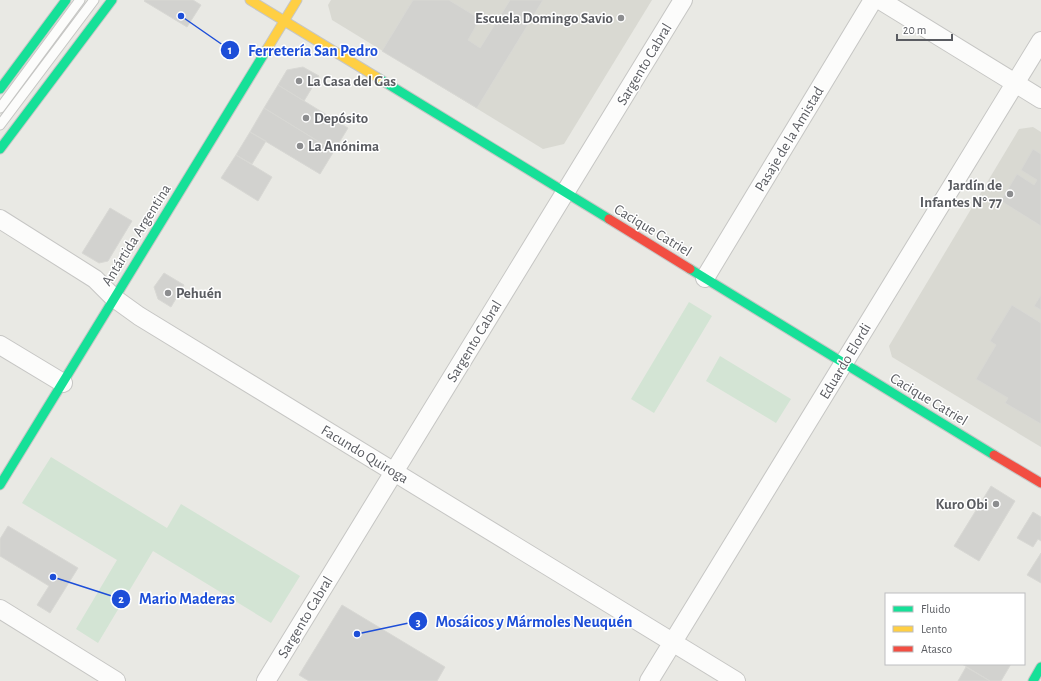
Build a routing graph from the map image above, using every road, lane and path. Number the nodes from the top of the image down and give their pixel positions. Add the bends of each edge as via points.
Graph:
1 (66, 0) edge
2 (80, 0) edge
3 (94, 0) edge
4 (112, 0) edge
5 (250, 0) edge
6 (297, 0) edge
7 (683, 0) edge
8 (874, 0) edge
9 (880, 0) edge
10 (284, 21) junction
11 (1041, 41) edge
12 (1015, 83) junction
13 (0, 89) edge
14 (1041, 99) edge
15 (0, 108) edge
16 (0, 126) edge
17 (0, 150) edge
18 (565, 193) junction
19 (0, 220) edge
20 (704, 278) junction
21 (114, 298) junction
22 (0, 345) edge
23 (844, 363) junction
24 (63, 383) junction
25 (394, 472) junction
26 (1041, 483) edge
27 (0, 485) edge
28 (0, 609) edge
29 (673, 642) junction
30 (1041, 667) edge
31 (116, 681) edge
32 (266, 681) edge
33 (649, 681) edge
34 (736, 681) edge
35 (1033, 681) edge

1 - 13 street
2 - 15 lane
3 - 16 lane
4 - 17 street
5 - 10 street, Cacique Catriel
6 - 10 street, Antártida Argentina
7 - 18 street, Sargento Cabral
8 - 20 street, Pasaje de la Amistad
9 - 12 street
10 - 18 street, Cacique Catriel
10 - 21 street, Antártida Argentina
11 - 12 street, Eduardo Elordi
12 - 14 street
12 - 23 street, Eduardo Elordi
18 - 20 street, Cacique Catriel
18 - 25 street, Sargento Cabral
19 - 21 street, Facundo Quiroga via 95,279
20 - 23 street, Cacique Catriel
21 - 24 street, Antártida Argentina
21 - 25 street, Facundo Quiroga
22 - 24 street
23 - 26 street, Cacique Catriel
23 - 29 street, Eduardo Elordi
24 - 27 street, Antártida Argentina
25 - 29 street, Facundo Quiroga
25 - 32 street, Sargento Cabral
28 - 31 street
29 - 33 street, Eduardo Elordi
29 - 34 street, Facundo Quiroga
30 - 35 street

